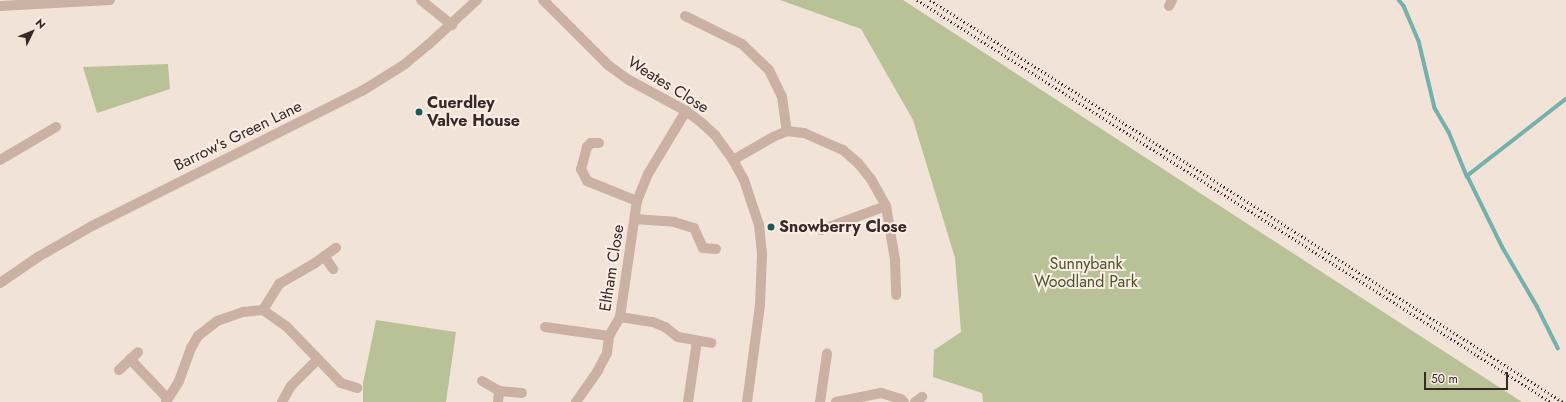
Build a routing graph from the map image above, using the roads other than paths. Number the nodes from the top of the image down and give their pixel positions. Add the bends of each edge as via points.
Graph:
1 (110, 0) edge
2 (421, 0) edge
3 (477, 0) edge
4 (543, 0) edge
5 (0, 6) edge
6 (685, 16) dead end
7 (452, 25) junction
8 (686, 111) junction
9 (56, 127) dead end
10 (787, 132) junction
11 (599, 143) dead end
12 (0, 160) edge
13 (734, 160) junction
14 (637, 201) junction
15 (886, 206) junction
16 (635, 219) junction
17 (821, 230) dead end
18 (336, 248) dead end
19 (716, 249) dead end
20 (324, 256) junction
21 (333, 270) dead end
22 (0, 283) edge
23 (896, 295) dead end
24 (263, 310) junction
25 (620, 317) junction
26 (545, 327) dead end
27 (609, 336) junction
28 (697, 341) junction
29 (711, 343) dead end
30 (138, 352) dead end
31 (827, 354) dead end
32 (130, 359) junction
33 (318, 359) junction
34 (119, 370) dead end
35 (482, 381) dead end
36 (357, 388) dead end
37 (499, 391) junction
38 (522, 393) dead end
39 (167, 401) edge
40 (282, 402) edge
41 (498, 402) edge
42 (576, 402) edge
43 (688, 402) edge
44 (747, 402) edge
45 (820, 402) edge
46 (836, 402) edge
47 (904, 402) edge

1 - 5 street
2 - 7 street
3 - 7 street, Barrow's Green Lane
4 - 8 street, Weates Close via 608,65 629,80
6 - 10 street via 742,44 769,70 782,97
7 - 22 street, Barrow's Green Lane via 405,64 362,91 92,226 38,257
8 - 13 street, Weates Close via 715,135
8 - 14 street, Eltham Close via 648,174
9 - 12 street
10 - 13 street via 773,136
10 - 15 street via 804,133 843,150 871,179
11 - 14 street via 592,143 587,147 581,169 587,181
13 - 44 street, Weates Close via 752,201 759,225 762,255 760,305
14 - 16 street, Eltham Close
15 - 17 street
15 - 23 street via 895,260
16 - 19 street via 674,222 694,228 703,248
16 - 25 street, Eltham Close
18 - 20 street
20 - 21 street
20 - 24 street via 279,284
24 - 33 street via 286,326
24 - 39 street via 244,312 217,321 198,336 179,381
25 - 27 street, Eltham Close
25 - 28 street via 653,322 678,337
26 - 27 street
27 - 42 street, Eltham Close via 607,353
28 - 29 street
28 - 43 street
30 - 32 street
31 - 45 street
32 - 34 street
32 - 39 street
33 - 36 street via 341,383
33 - 40 street via 291,386
35 - 37 street
37 - 38 street
37 - 41 street
46 - 47 street via 881,392 901,398

